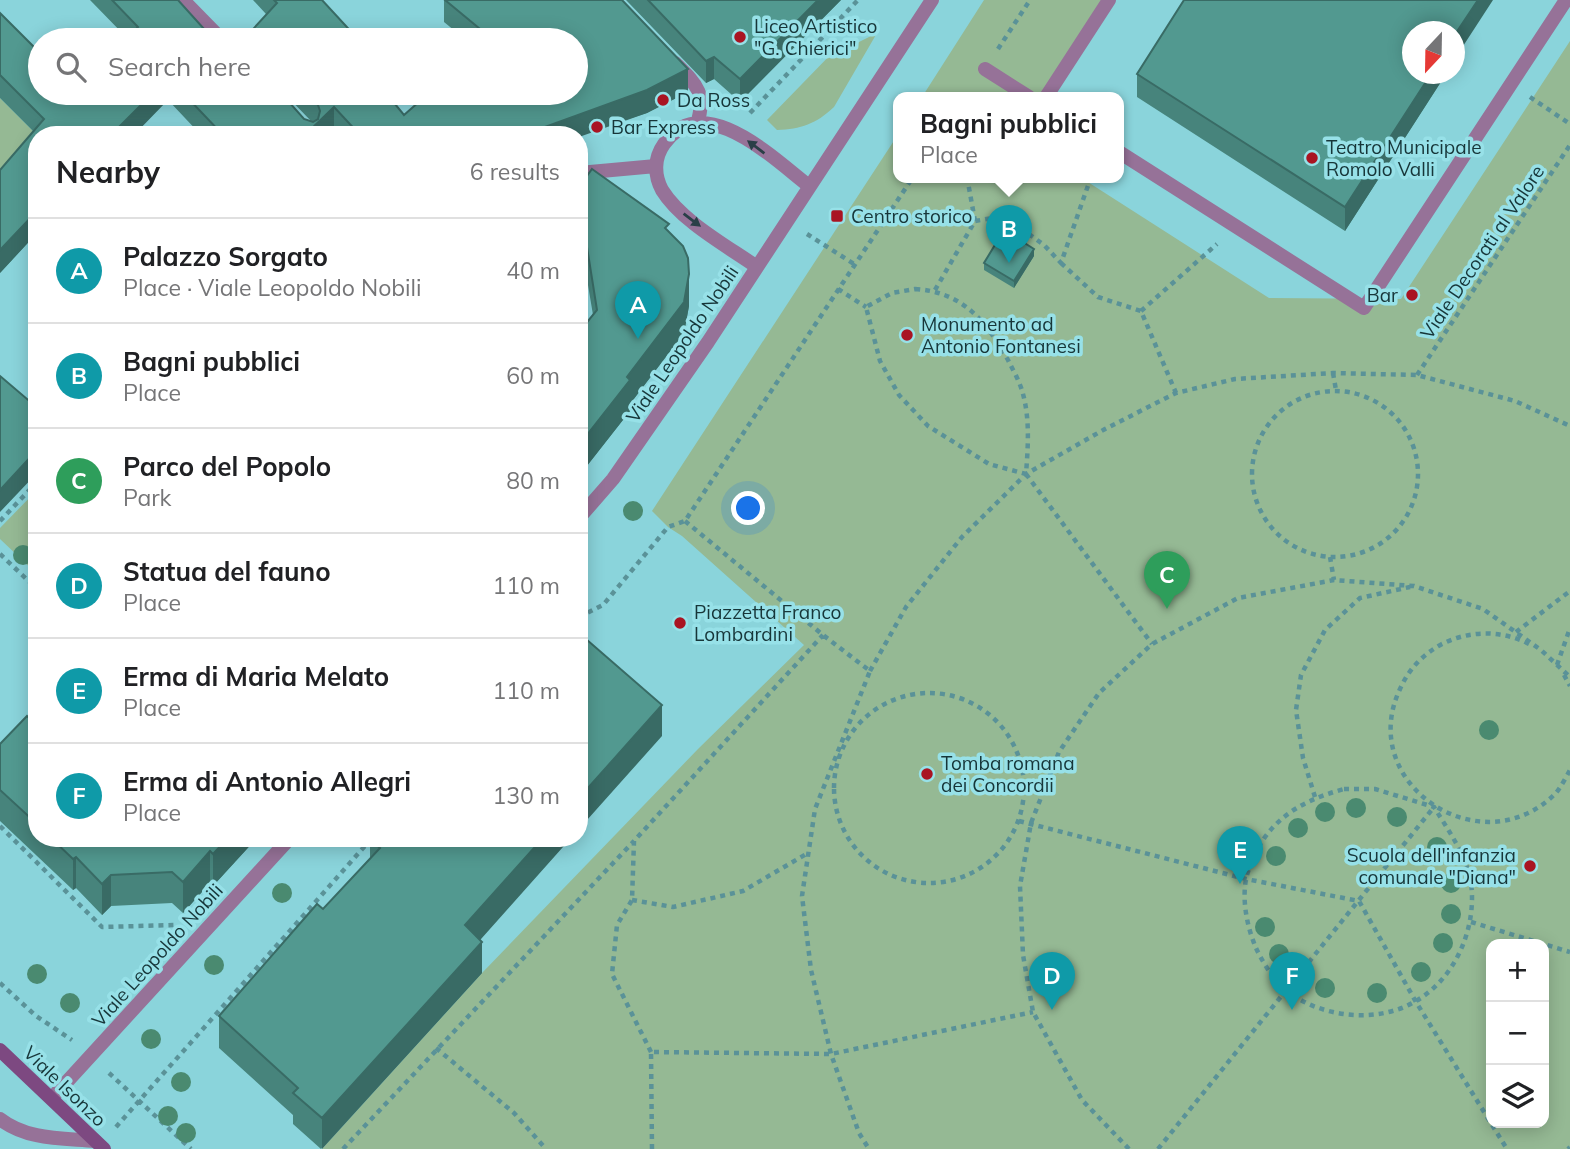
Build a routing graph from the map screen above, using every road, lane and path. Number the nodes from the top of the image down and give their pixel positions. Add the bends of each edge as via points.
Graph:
1 (183, 0) edge
2 (858, 0) edge
3 (932, 0) edge
4 (1109, 0) edge
5 (1566, 0) edge
6 (210, 28) edge
7 (670, 57) edge
8 (985, 69) dead end
9 (1021, 92) edge
10 (1049, 92) edge
11 (1534, 99) dead end
12 (754, 121) dead end
13 (697, 124) junction
14 (1570, 124) edge
15 (1570, 145) edge
16 (1124, 155) edge
17 (656, 166) junction
18 (588, 172) edge
19 (909, 183) edge
20 (968, 183) edge
21 (1089, 183) edge
22 (809, 186) junction
23 (787, 221) junction
24 (975, 221) junction
25 (1237, 227) junction
26 (1061, 263) junction
27 (854, 264) junction
28 (757, 267) junction
29 (838, 289) junction
30 (935, 290) junction
31 (866, 307) junction
32 (1141, 311) junction
33 (1333, 373) junction
34 (1417, 374) junction
35 (1336, 390) junction
36 (1176, 393) junction
37 (1570, 426) edge
38 (1026, 474) junction
39 (28, 491) edge
40 (588, 507) edge
41 (0, 521) edge
42 (685, 521) junction
43 (0, 554) edge
44 (1330, 557) junction
45 (28, 580) edge
46 (1334, 580) junction
47 (1414, 586) junction
48 (1570, 591) edge
49 (588, 612) edge
50 (1570, 628) edge
51 (1516, 632) junction
52 (823, 635) junction
53 (1152, 644) junction
54 (1541, 650) junction
55 (1557, 665) junction
56 (870, 671) junction
57 (1570, 677) edge
58 (1570, 686) edge
59 (1570, 770) edge
60 (1315, 797) junction
61 (1434, 807) junction
62 (1019, 821) junction
63 (1031, 823) junction
64 (0, 826) edge
65 (634, 841) junction
66 (281, 847) edge
67 (364, 847) edge
68 (809, 852) junction
69 (1246, 880) junction
70 (632, 900) junction
71 (1359, 901) junction
72 (1471, 922) junction
73 (178, 925) dead end
74 (1570, 952) edge
75 (1286, 990) junction
76 (1416, 1002) junction
77 (1034, 1012) junction
78 (436, 1048) junction
79 (0, 1050) edge
80 (650, 1052) junction
81 (831, 1054) junction
82 (52, 1098) junction
83 (139, 1101) dead end
84 (0, 1119) edge
85 (100, 1145) edge
86 (343, 1149) edge
87 (546, 1149) edge
88 (652, 1149) edge
89 (869, 1149) edge
90 (1129, 1149) edge
91 (1158, 1149) edge
92 (1507, 1149) edge

1 - 6 street
2 - 12 path via 748,115
3 - 22 street, Viale Leopoldo Nobili
4 - 10 street
5 - 25 street via 1364,308
7 - 13 street via 696,85 702,107
8 - 9 street
11 - 14 path
13 - 17 street via 670,137
22 -> 13 street via 726,127
15 - 34 path, Viale Decorati al Valore
16 - 25 street
17 - 18 street
17 -> 28 street via 662,188 684,215
19 - 27 path
20 - 24 path
21 - 26 path
22 - 23 street, Viale Leopoldo Nobili
23 - 27 path
23 - 28 street, Viale Leopoldo Nobili
24 - 26 path via 1004,216
24 - 30 path
25 - 32 path
26 - 32 path via 1098,297
27 - 29 path
28 - 40 street, Viale Leopoldo Nobili via 621,467
29 - 31 path
29 - 42 path
30 - 31 path via 892,293
30 - 38 path via 965,304 993,333 1012,369 1023,393 1028,428
31 - 38 path via 880,360 899,396 928,426 989,464
32 - 36 path
33 - 34 path
33 - 35 path
33 - 36 path via 1235,379
34 - 37 path via 1515,401
35 - 44 path via 1308,395 1283,408 1264,430 1253,456 1252,475 1260,512 1278,535 1302,550
35 - 44 path via 1363,395 1386,408 1404,427 1415,451 1418,478 1413,503 1400,526 1380,544 1356,555
36 - 38 path
38 - 53 path
38 - 56 path via 962,537 906,607
39 - 41 path
42 - 49 path via 667,527 603,605
42 - 52 path
43 - 45 path
44 - 46 path
46 - 47 path
46 - 53 path via 1238,598
47 - 51 path via 1483,609
47 - 60 path via 1360,598 1325,630 1301,675 1296,710
48 - 51 path
50 - 55 path
51 - 54 path
52 - 56 path
52 - 65 path
53 - 63 path via 1099,693 1059,751
54 - 55 path
54 - 58 path
54 - 61 path via 1514,637 1464,636 1427,652 1407,673 1394,701 1392,741 1396,760 1411,787
55 - 57 path
56 - 68 path via 815,809
59 - 61 path via 1556,792 1530,812 1498,822 1465,820
60 - 61 path via 1344,789 1375,789
60 - 69 path via 1287,813 1265,836
61 - 71 path
61 - 72 path via 1471,882
62 - 62 path via 1025,786 1020,758 1007,733 987,713 962,699 934,693 906,696 872,713 843,749 835,776 835,805 845,832 861,855 884,872 911,882 939,883 967,876 991,861 1010,840
62 - 63 path
63 - 69 path
63 - 77 path via 1020,886 1023,955
64 - 73 path via 102,927
65 - 70 path
65 - 78 path
66 - 82 street, Viale Leopoldo Nobili
67 - 83 path
68 - 70 path via 743,891 673,906
68 - 81 path via 803,896 811,970
69 - 71 path
69 - 75 path via 1248,932 1263,964
70 - 80 path via 617,925 612,974
71 - 75 path
71 - 76 path
72 - 74 path
72 - 76 path via 1457,960
75 - 76 path via 1320,1009 1359,1016 1390,1012
75 - 91 path
76 - 92 path
77 - 81 path
77 - 90 path via 1082,1100
78 - 86 path
78 - 87 path via 514,1113
79 - 82 main road, Viale Isonzo
80 - 81 path
80 - 88 path
81 - 89 path
82 - 85 main road, Viale Isonzo
84 - 85 street via 29,1134

